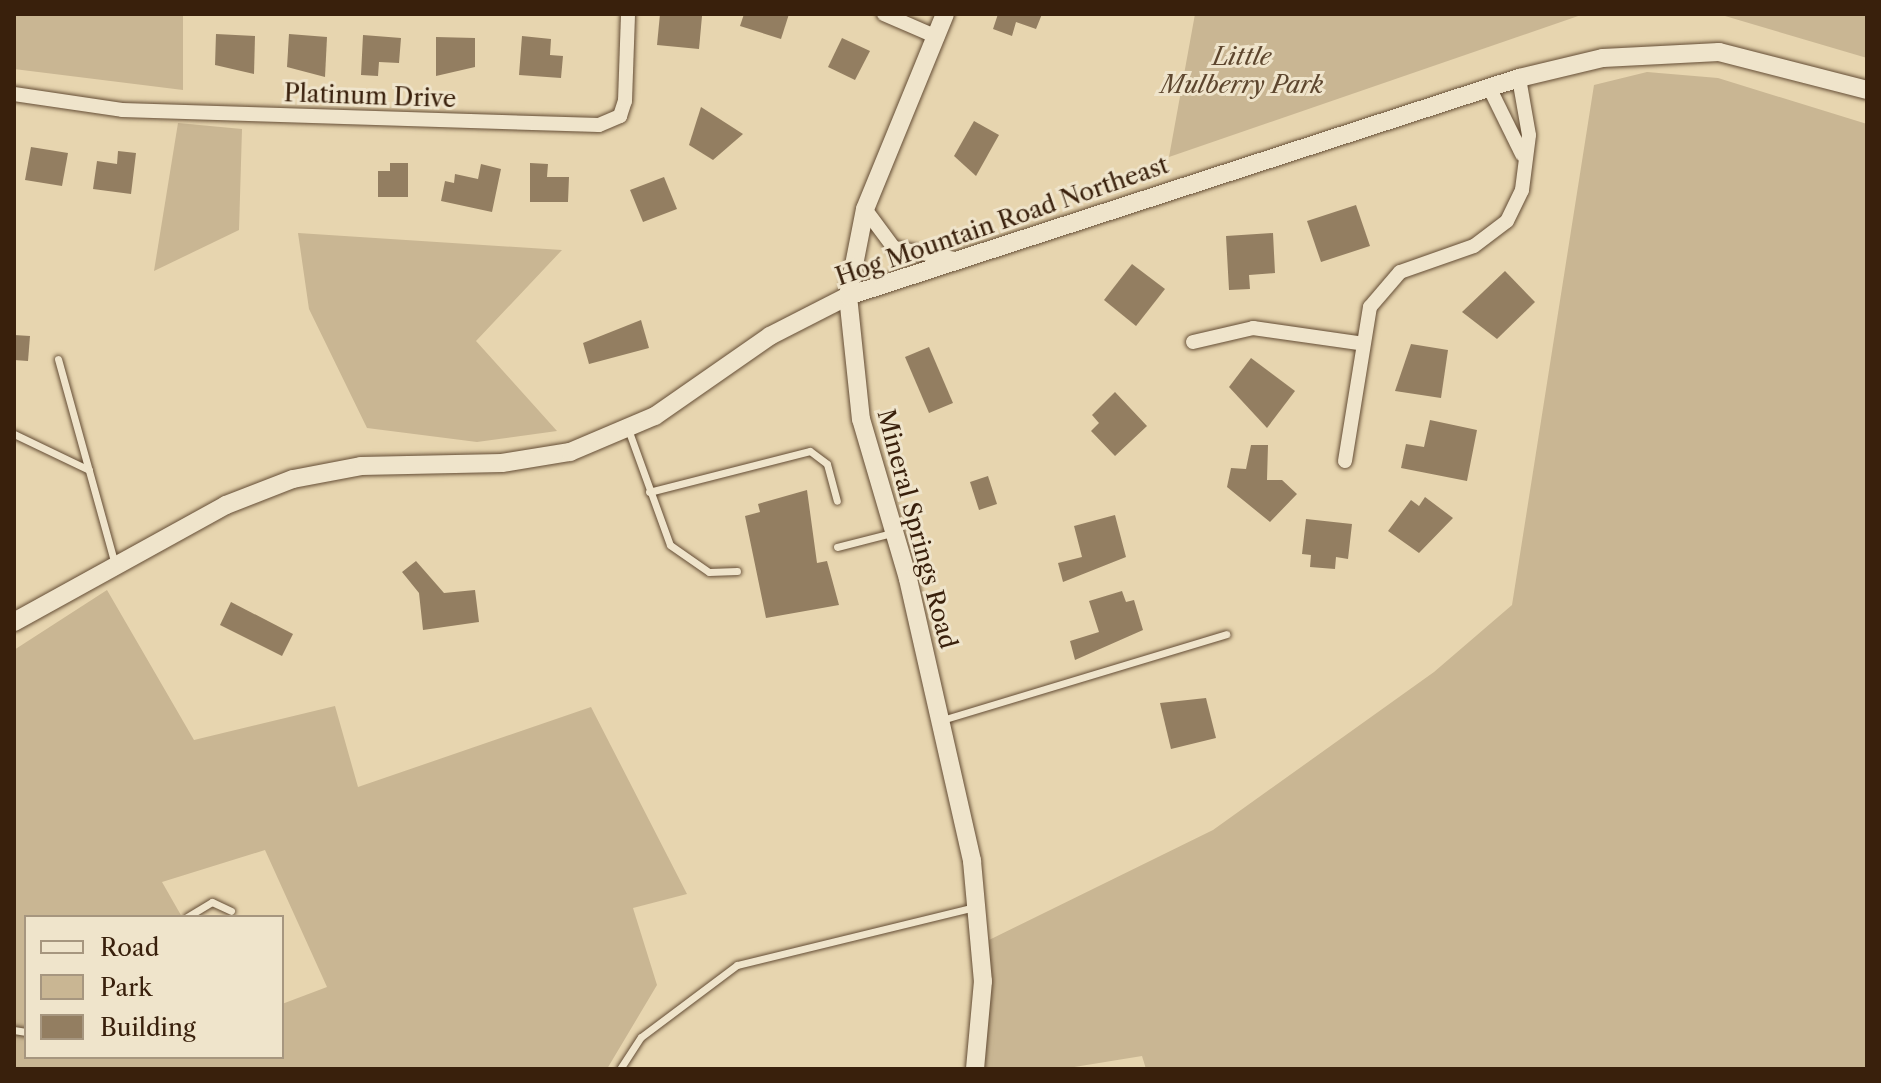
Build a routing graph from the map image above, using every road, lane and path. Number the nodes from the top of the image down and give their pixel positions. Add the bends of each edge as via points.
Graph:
1 (628, 14) edge
2 (884, 14) edge
3 (945, 14) edge
4 (937, 37) junction
5 (1519, 78) junction
6 (1489, 87) junction
7 (1867, 90) edge
8 (14, 94) edge
9 (1522, 154) junction
10 (865, 209) junction
11 (956, 259) junction
12 (848, 296) junction
13 (1193, 342) dead end
14 (1359, 343) junction
15 (58, 359) dead end
16 (628, 429) junction
17 (14, 434) edge
18 (1345, 461) dead end
19 (89, 470) junction
20 (649, 492) junction
21 (837, 501) dead end
22 (895, 533) junction
23 (837, 547) dead end
24 (115, 564) junction
25 (737, 571) dead end
26 (14, 622) edge
27 (1226, 634) dead end
28 (940, 721) junction
29 (977, 907) junction
30 (231, 911) dead end
31 (190, 915) edge
32 (620, 1069) edge
33 (975, 1069) edge

1 - 8 street, Platinum Drive via 625,101 620,116 599,125 122,110
2 - 4 street
3 - 4 street, Mineral Springs Road
4 - 10 street, Mineral Springs Road
5 - 6 street, Hog Mountain Road Northeast
5 - 7 street, Hog Mountain Road Northeast via 1603,58 1719,52
5 - 9 street via 1529,135
6 - 9 street
6 - 11 street, Hog Mountain Road Northeast
9 - 14 street via 1522,190 1507,221 1474,246 1400,272 1370,307
10 - 11 street via 894,248
10 - 12 street, Mineral Springs Road
11 - 12 street, Hog Mountain Road Northeast
12 - 16 street, Hog Mountain Road Northeast via 770,336
12 - 22 street, Mineral Springs Road via 861,419
13 - 14 street via 1253,328
14 - 18 street
15 - 19 lane
16 - 20 lane
16 - 24 street, Hog Mountain Road Northeast via 570,452 502,463 361,466 293,479
17 - 19 lane
19 - 24 lane
20 - 21 lane via 810,451 827,464
20 - 25 lane via 670,545 688,563
22 - 23 lane
22 - 28 street, Mineral Springs Road
24 - 26 street, Hog Mountain Road Northeast
27 - 28 lane
28 - 29 street, Mineral Springs Road
29 - 32 lane via 737,965 641,1037
29 - 33 street, Mineral Springs Road via 983,981
30 - 31 lane via 212,902

